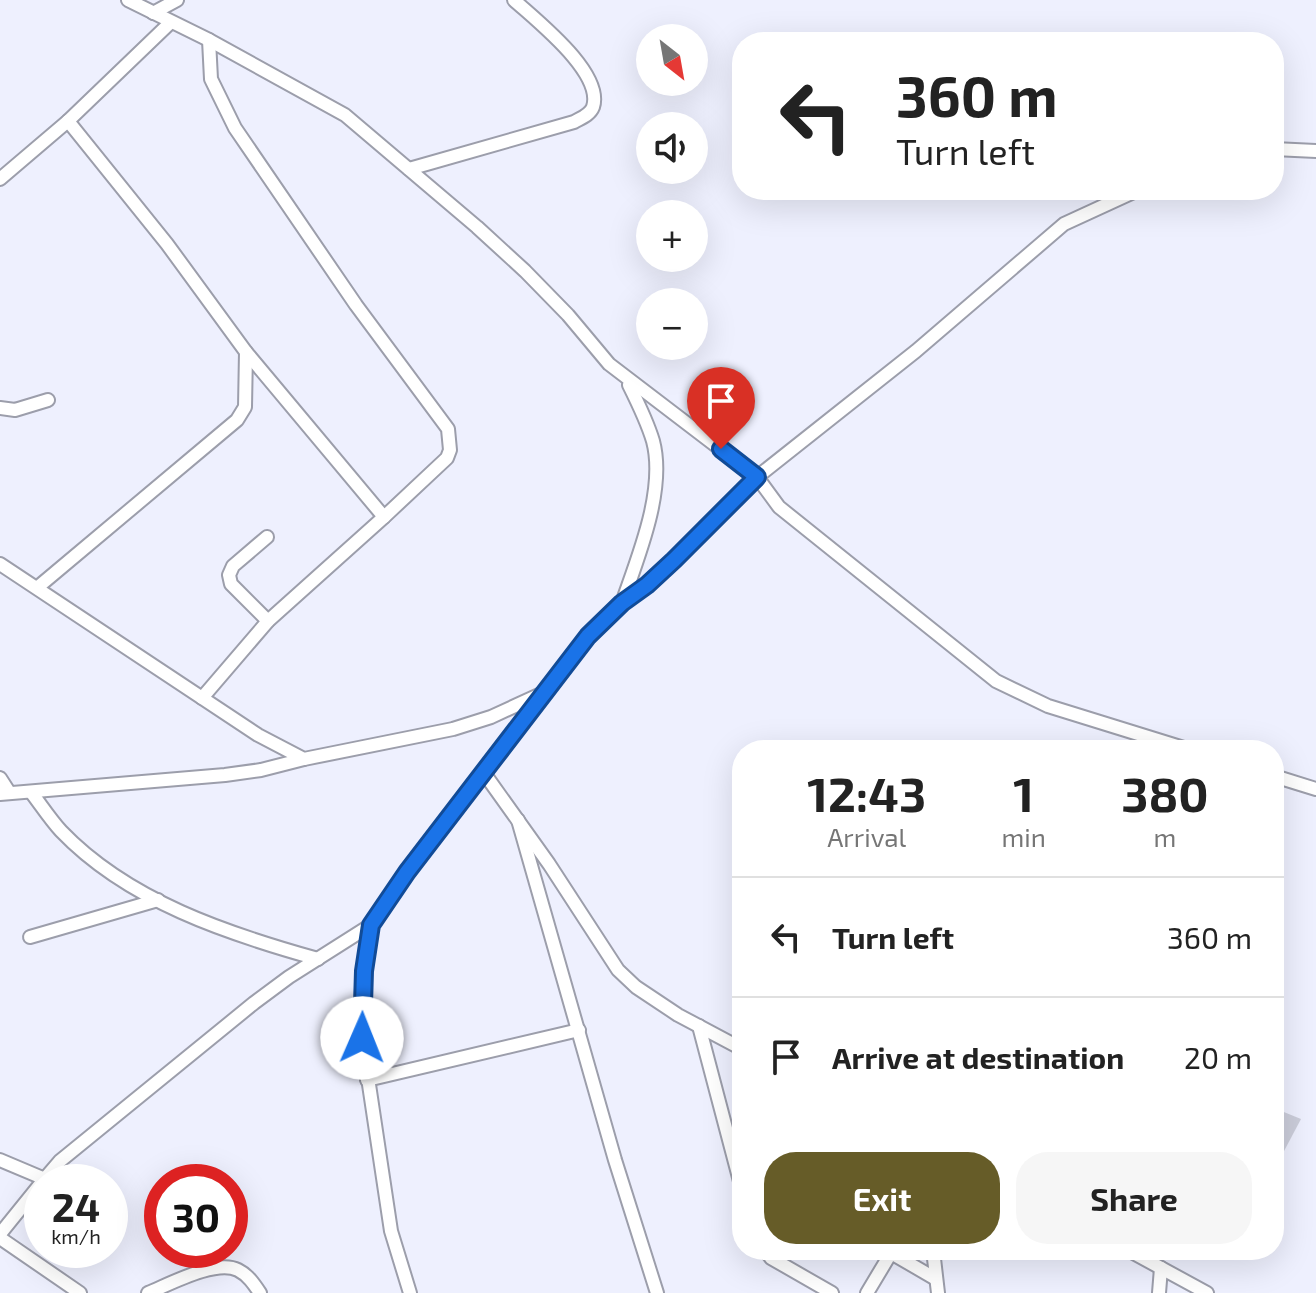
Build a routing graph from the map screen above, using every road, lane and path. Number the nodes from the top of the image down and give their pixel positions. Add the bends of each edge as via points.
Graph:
1 (128, 0) edge
2 (177, 0) edge
3 (514, 0) edge
4 (153, 13) junction
5 (171, 22) junction
6 (209, 40) junction
7 (68, 121) junction
8 (1284, 149) edge
9 (1316, 151) edge
10 (409, 169) junction
11 (0, 179) edge
12 (1116, 200) edge
13 (246, 352) junction
14 (625, 378) junction
15 (48, 400) dead end
16 (0, 408) edge
17 (757, 477) junction
18 (384, 517) junction
19 (267, 537) dead end
20 (0, 564) edge
21 (38, 587) junction
22 (622, 603) junction
23 (268, 621) junction
24 (542, 694) junction
25 (202, 698) junction
26 (1158, 740) edge
27 (304, 759) junction
28 (484, 773) junction
29 (0, 778) edge
30 (1284, 779) edge
31 (1316, 789) edge
32 (31, 792) junction
33 (5, 793) edge
34 (518, 820) junction
35 (158, 900) junction
36 (371, 925) junction
37 (30, 937) dead end
38 (318, 959) junction
39 (699, 1026) junction
40 (579, 1030) junction
41 (732, 1044) edge
42 (367, 1080) junction
43 (732, 1145) edge
44 (0, 1160) edge
45 (57, 1164) edge
46 (24, 1172) edge
47 (24, 1205) edge
48 (0, 1236) edge
49 (774, 1260) edge
50 (884, 1260) edge
51 (903, 1260) edge
52 (934, 1260) edge
53 (1146, 1260) edge
54 (1161, 1268) junction
55 (936, 1279) junction
56 (164, 1290) edge
57 (80, 1293) edge
58 (148, 1293) edge
59 (260, 1293) edge
60 (410, 1293) edge
61 (657, 1293) edge
62 (832, 1293) edge
63 (867, 1293) edge
64 (938, 1293) edge
65 (1159, 1293) edge
66 (1207, 1293) edge

1 - 4 street
2 - 4 street
3 - 10 street via 580,65 592,85 594,106 574,122
4 - 5 street
5 - 6 street
5 - 7 street
6 - 10 street via 345,115
6 - 18 street via 211,79 235,128 448,429 447,458
7 - 11 street
7 - 13 street
8 - 9 street
10 - 14 street via 525,271
12 - 17 street via 1064,224
13 - 18 street
13 - 21 street via 245,407 237,420
14 - 17 street
14 - 22 street via 654,444 657,474 640,553
15 - 16 street via 15,410
17 - 22 street via 674,560
17 - 26 street via 779,507 996,681 1048,706
18 - 23 street
19 - 23 street via 229,575
20 - 21 street
21 - 25 street
22 - 24 street
23 - 25 street
24 - 27 street via 453,729
24 - 28 street
25 - 27 street
27 - 32 street via 225,775
28 - 34 street
28 - 36 street
29 - 33 street
30 - 31 street
32 - 33 street
32 - 35 street via 62,831 108,869
34 - 39 street via 618,970
34 - 40 street
35 - 37 street
35 - 38 street via 260,943
36 - 38 street
36 - 42 street via 362,1000
38 - 45 street via 265,994
39 - 41 street
39 - 43 street
40 - 42 street
40 - 61 street
42 - 60 street via 391,1231
44 - 46 street
47 - 48 street
48 - 57 street
49 - 62 street
50 - 63 street
51 - 55 street
52 - 55 street
53 - 54 street
54 - 65 street
54 - 66 street
55 - 64 street
56 - 58 street
56 - 59 street via 228,1266 247,1276

